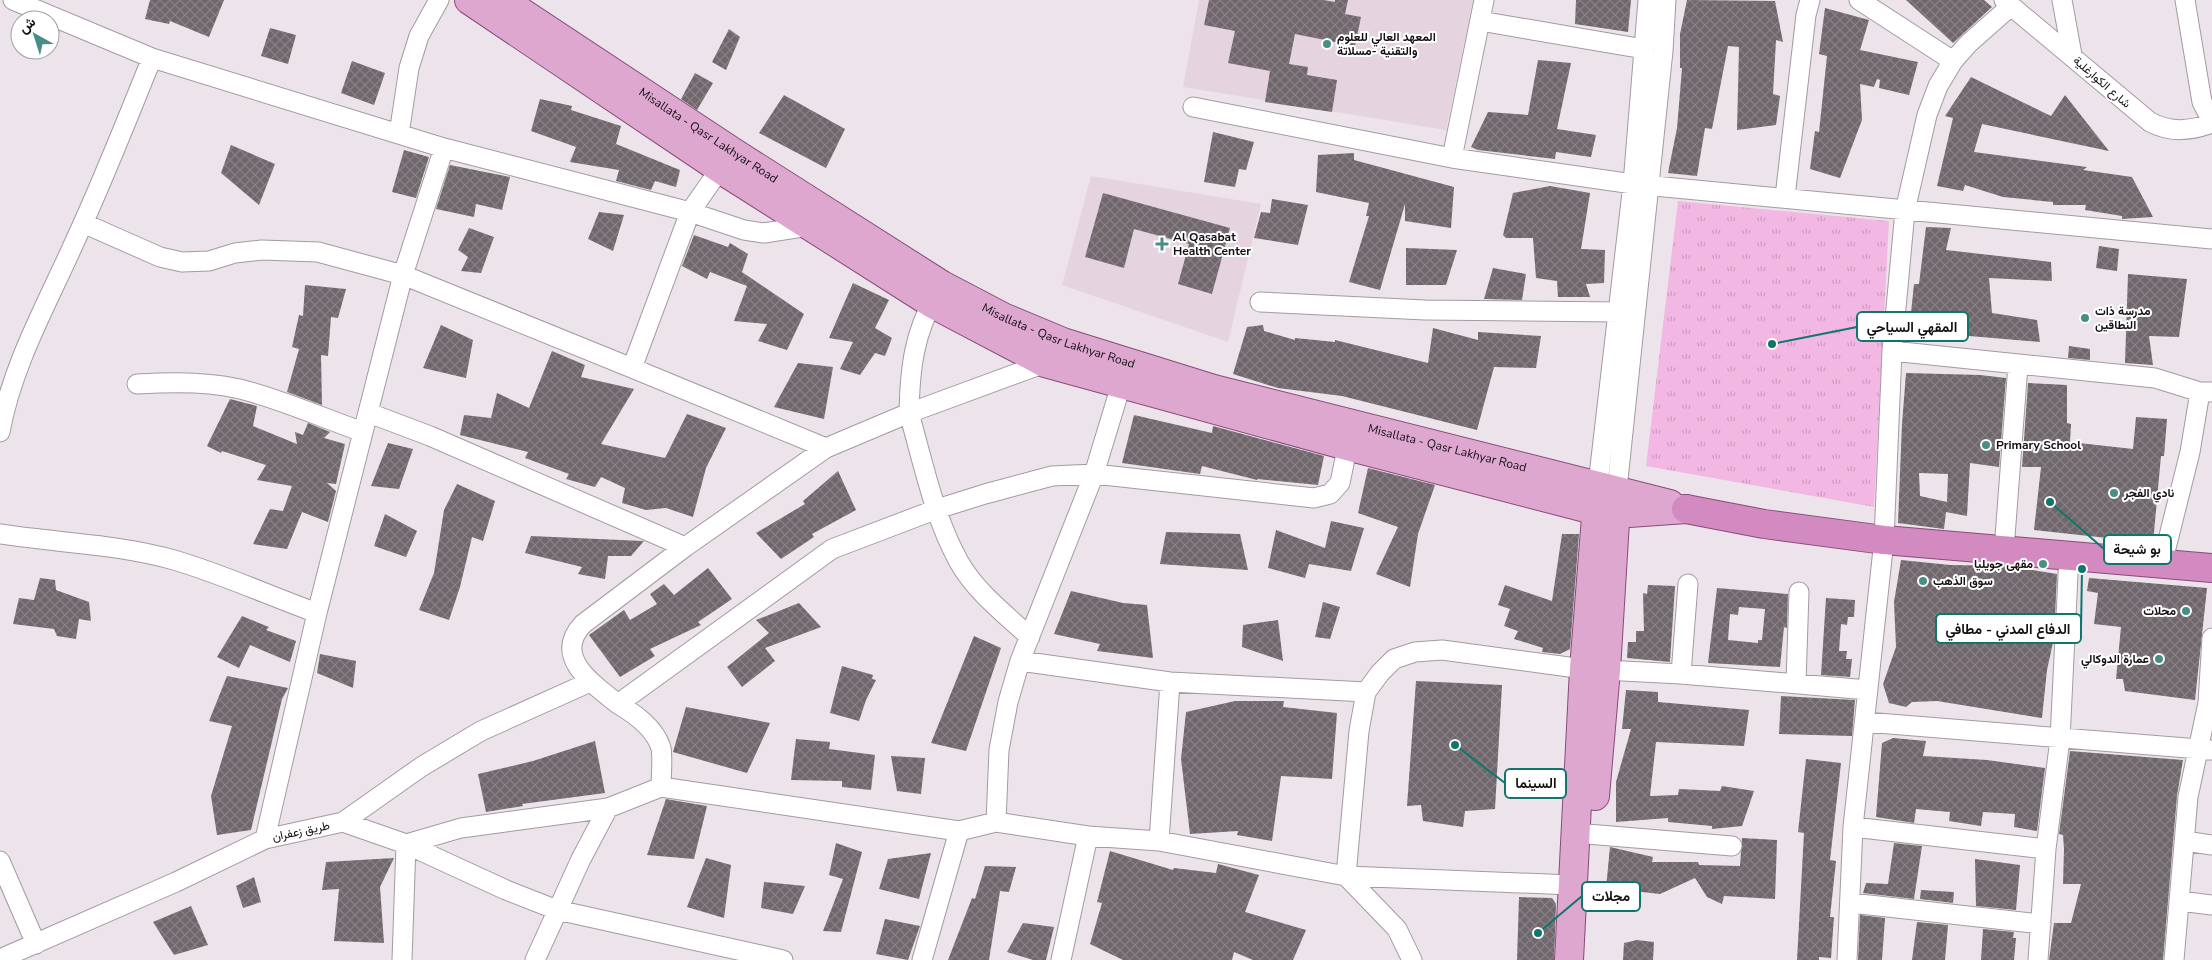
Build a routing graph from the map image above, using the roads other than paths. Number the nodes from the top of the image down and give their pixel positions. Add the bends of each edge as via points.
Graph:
1 (13, 0) edge
2 (439, 0) edge
3 (469, 0) edge
4 (503, 0) edge
5 (1484, 0) edge
6 (1648, 0) edge
7 (1666, 0) edge
8 (1810, 0) edge
9 (1859, 0) edge
10 (2062, 0) edge
11 (2185, 0) edge
12 (2007, 3) edge
13 (1480, 21) junction
14 (1644, 49) junction
15 (2072, 55) junction
16 (152, 58) junction
17 (1953, 60) junction
18 (1193, 107) dead end
19 (2212, 122) edge
20 (399, 134) junction
21 (444, 148) junction
22 (1452, 158) junction
23 (727, 160) junction
24 (1641, 185) junction
25 (1785, 197) junction
26 (1906, 211) junction
27 (690, 212) junction
28 (83, 223) junction
29 (809, 226) junction
30 (2212, 239) edge
31 (403, 275) junction
32 (937, 294) junction
33 (1260, 302) dead end
34 (1618, 312) junction
35 (1892, 351) junction
36 (1045, 363) junction
37 (2018, 365) junction
38 (632, 368) junction
39 (1125, 374) junction
40 (137, 384) dead end
41 (2206, 392) edge
42 (369, 413) junction
43 (909, 413) junction
44 (0, 432) edge
45 (363, 432) junction
46 (1350, 435) junction
47 (826, 448) junction
48 (1094, 474) junction
49 (1607, 499) junction
50 (937, 509) junction
51 (1686, 509) joint
52 (0, 534) edge
53 (1884, 540) junction
54 (685, 547) junction
55 (2004, 550) junction
56 (2068, 555) junction
57 (2162, 564) junction
58 (2212, 568) edge
59 (1688, 584) dead end
60 (1799, 592) dead end
61 (317, 613) junction
62 (1030, 637) junction
63 (2212, 638) edge
64 (1020, 661) junction
65 (1595, 669) junction
66 (1681, 674) junction
67 (590, 682) junction
68 (1170, 682) junction
69 (1796, 683) junction
70 (1868, 690) junction
71 (1366, 692) junction
72 (618, 704) junction
73 (1865, 722) junction
74 (2060, 739) junction
75 (2205, 749) edge
76 (661, 788) junction
77 (608, 808) junction
78 (343, 822) junction
79 (996, 822) junction
80 (1853, 827) junction
81 (960, 831) junction
82 (1584, 833) junction
83 (1088, 836) junction
84 (265, 839) junction
85 (1159, 841) junction
86 (2185, 841) junction
87 (406, 844) junction
88 (2212, 845) edge
89 (1732, 846) dead end
90 (2046, 849) junction
91 (0, 861) edge
92 (1346, 876) junction
93 (1572, 885) junction
94 (2180, 901) junction
95 (1851, 903) junction
96 (2212, 905) edge
97 (557, 910) junction
98 (2041, 924) junction
99 (36, 944) junction
100 (0, 959) edge
101 (402, 960) edge
102 (535, 960) edge
103 (784, 960) edge
104 (922, 960) edge
105 (1061, 960) edge
106 (1412, 960) edge
107 (1569, 960) edge
108 (1585, 960) edge
109 (1847, 960) edge
110 (2038, 960) edge
111 (2174, 960) edge

1 - 16 street
2 - 20 street via 419,36 409,68
3 - 23 main road
4 - 23 main road, Misallata - Qasr Lakhyar Road
5 - 13 street
6 - 14 street
7 - 24 street via 1663,51
8 - 25 street
9 - 17 street
10 - 15 street
11 - 19 street via 2202,102
12 - 15 street, شارع الكوارغلية
12 - 17 street
13 - 14 street
13 - 22 street
14 - 24 street
15 - 19 street, شارع الكوارغلية via 2123,100 2160,127 2192,130
16 - 20 street
16 - 28 street
17 - 26 street via 1927,115
18 - 22 street
20 - 21 street
21 - 27 street
21 - 31 street
22 - 24 street
23 - 27 street
23 - 29 main road
23 - 32 main road, Misallata - Qasr Lakhyar Road
24 - 25 street
24 - 34 street
24 - 49 street
25 - 26 street
26 - 30 street
26 - 35 street
27 - 29 street via 744,230 764,233
27 - 38 street
28 - 31 street via 160,258 182,262 209,261 235,253 262,250 318,252
28 - 44 street via 10,391
29 - 32 main road
31 - 38 street
31 - 42 street
32 - 36 main road
32 - 39 main road, Misallata - Qasr Lakhyar Road via 1063,342
32 - 43 street via 917,338 910,371
33 - 34 street via 1424,310
34 - 49 street
35 - 37 street
35 - 53 street
36 - 39 main road
36 - 43 street
37 - 41 street via 2155,378
37 - 55 street
38 - 47 street
39 - 46 main road, Misallata - Qasr Lakhyar Road via 1214,389
39 - 48 street
40 - 45 street via 179,382 222,386 250,392
41 - 57 street
42 - 45 street
42 - 54 street via 430,436
43 - 47 street
43 - 50 street
45 - 61 street
46 - 48 street via 1340,483 1330,494 1314,498
46 - 49 main road, Misallata - Qasr Lakhyar Road
47 - 54 street
48 - 50 street via 1052,476
48 - 62 street
49 - 51 main road
49 - 65 main road
50 - 62 street via 959,562 982,593
50 - 72 street via 832,549
51 - 53 highway via 1764,524
52 - 61 street via 118,548 174,560
53 - 55 highway
53 - 70 street
54 - 67 street via 575,633 571,644 572,658
55 - 56 highway
56 - 57 highway
56 - 74 street
57 - 58 highway
59 - 66 street
60 - 69 street
61 - 84 street
62 - 64 street
63 - 75 street
64 - 68 street
64 - 79 street via 999,750
65 - 66 street
65 - 71 street via 1442,650 1415,652 1394,659
65 - 82 main road
66 - 69 street
67 - 72 street
67 - 78 street, طريق زعفران via 481,731 421,767
68 - 71 street
68 - 85 street
69 - 70 street
70 - 73 street
71 - 92 street via 1359,731
72 - 76 street via 650,729 660,748
73 - 74 street
73 - 80 street
74 - 75 street
74 - 90 street
75 - 86 street via 2188,797
76 - 77 street
76 - 81 street
77 - 87 street via 461,828
77 - 97 street
78 - 84 street, طريق زعفران
78 - 87 street
79 - 81 street
79 - 83 street
80 - 90 street
80 - 95 street
81 - 104 street
82 - 89 street
82 - 93 main road
82 - 108 main road
83 - 85 street
83 - 105 street
84 - 99 street, طريق زعفران
85 - 92 street
86 - 88 street
86 - 94 street
87 - 97 street
87 - 101 street
90 - 98 street
91 - 99 street
92 - 93 street
92 - 106 street via 1397,929
93 - 107 main road
94 - 96 street
94 - 111 street
95 - 98 street
95 - 109 street
97 - 102 street
97 - 103 street
98 - 110 street
99 - 100 street, طريق زعفران

